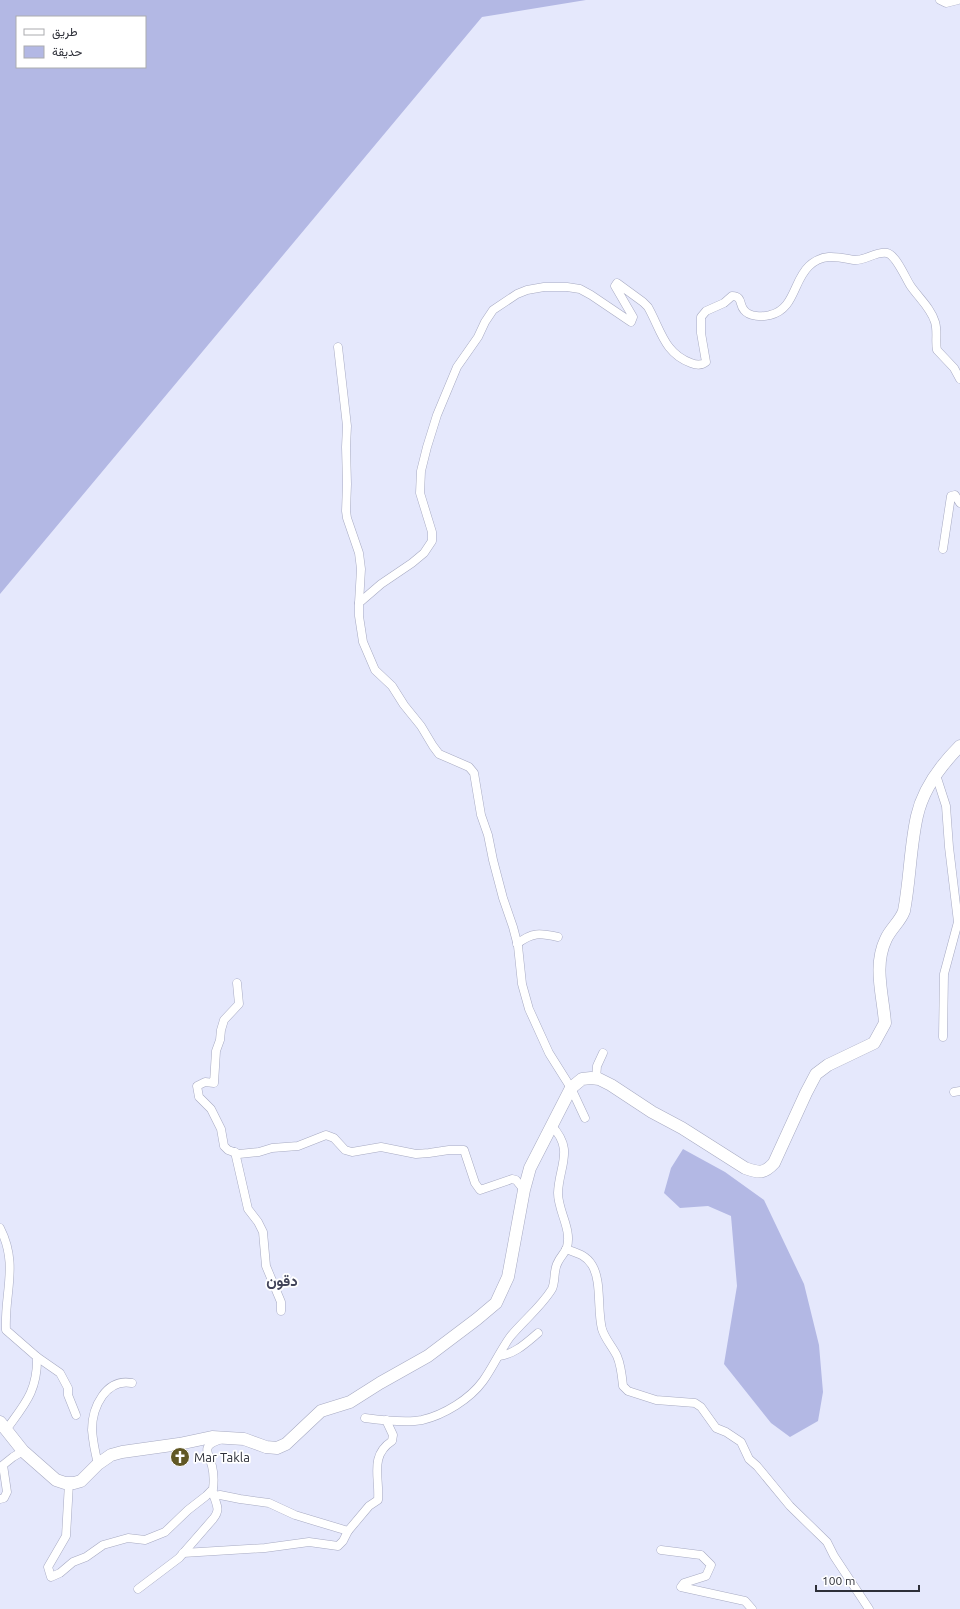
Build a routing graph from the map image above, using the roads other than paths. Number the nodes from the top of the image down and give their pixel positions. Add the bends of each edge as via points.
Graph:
1 (940, 0) edge
2 (958, 0) edge
3 (338, 347) dead end
4 (960, 379) edge
5 (960, 503) edge
6 (943, 549) dead end
7 (359, 603) junction
8 (960, 746) edge
9 (936, 774) junction
10 (558, 937) dead end
11 (517, 944) junction
12 (237, 983) dead end
13 (944, 1037) dead end
14 (603, 1053) dead end
15 (596, 1079) junction
16 (571, 1088) junction
17 (585, 1118) dead end
18 (551, 1125) junction
19 (235, 1152) junction
20 (524, 1190) junction
21 (0, 1228) edge
22 (566, 1249) junction
23 (281, 1311) dead end
24 (0, 1323) edge
25 (6, 1330) junction
26 (538, 1332) dead end
27 (499, 1356) junction
28 (37, 1357) junction
29 (132, 1383) dead end
30 (76, 1415) dead end
31 (365, 1418) dead end
32 (386, 1420) junction
33 (3, 1426) edge
34 (228, 1437) junction
35 (23, 1451) junction
36 (98, 1464) junction
37 (69, 1483) junction
38 (213, 1492) junction
39 (0, 1499) edge
40 (348, 1531) junction
41 (661, 1550) dead end
42 (183, 1553) junction
43 (138, 1589) dead end
44 (752, 1609) edge
45 (869, 1609) edge

1 - 2 street via 946,3
3 - 7 street via 348,426 346,511 359,553
4 - 7 street via 954,368 937,350 936,326 932,314 911,287 897,262 885,253 858,260 830,256 816,261 804,271 788,304 769,316 746,312 736,296 706,311 701,317 700,325 706,362 701,365 682,358 668,347 648,308 617,283 615,286 633,317 631,322 580,289 552,286 522,291 488,316 478,337 457,367 435,420 420,482 420,493 432,532 430,546
5 - 6 street via 955,495 951,496
7 - 11 street via 363,642 375,670 392,686 439,754 469,767 474,773 481,815
8 - 9 main road
9 - 13 street via 946,806 948,847 958,922 944,974
9 - 15 main road via 927,789 917,816 904,911 890,930 880,953 885,1023 874,1044 828,1065 816,1074 774,1162 768,1169 756,1172 745,1168 611,1085
10 - 11 street via 542,933 527,936
11 - 16 street via 522,984 529,1009 549,1053
12 - 19 street via 239,1004 224,1020 216,1051 214,1083 205,1082 197,1086 199,1097 211,1109 221,1128 224,1146
14 - 15 street via 597,1066
15 - 16 main road via 582,1079
16 - 17 street
16 - 18 main road
18 - 20 main road via 530,1168
18 - 22 street via 559,1133 565,1154 558,1194 566,1226
19 - 20 street via 250,1153 298,1146 326,1135 334,1138 345,1150 352,1152 381,1147 416,1154 464,1150 475,1183 480,1190 512,1179
19 - 23 street via 248,1209 263,1232 266,1266 281,1302
20 - 34 main road via 508,1277 496,1303 477,1319 428,1356 350,1402 320,1412 286,1444 277,1448 266,1447 244,1439
21 - 25 street via 8,1247 11,1270
22 - 27 street via 556,1264 556,1277 552,1288 510,1338
22 - 45 street via 585,1256 593,1266 597,1276 602,1328 620,1366 623,1386 628,1391 656,1400 695,1403 701,1407 716,1428 741,1442 749,1459 790,1506 827,1542
24 - 25 street
25 - 28 street
26 - 27 street via 518,1349
27 - 32 street via 481,1383 451,1408 422,1420
28 - 30 street via 60,1373 68,1388
28 - 33 street via 30,1397
29 - 36 street via 124,1381 113,1385 100,1398 92,1428
31 - 32 street
32 - 40 street via 394,1435 378,1457 378,1500 369,1506
33 - 35 main road
34 - 36 main road via 212,1437 122,1452 111,1455
34 - 38 street via 207,1449 213,1472
35 - 37 main road via 56,1480
35 - 39 street via 3,1464 7,1492 4,1498
36 - 37 main road via 82,1481
37 - 38 street via 66,1536 48,1567 51,1577 73,1562 86,1558 103,1545 128,1538 145,1540 165,1532 188,1510
38 - 40 street via 269,1503 295,1515
38 - 42 street via 218,1509 217,1515
40 - 42 street via 338,1546 309,1542 265,1548
41 - 44 street via 701,1555 711,1565 706,1576 684,1583 681,1587 745,1601
42 - 43 street

